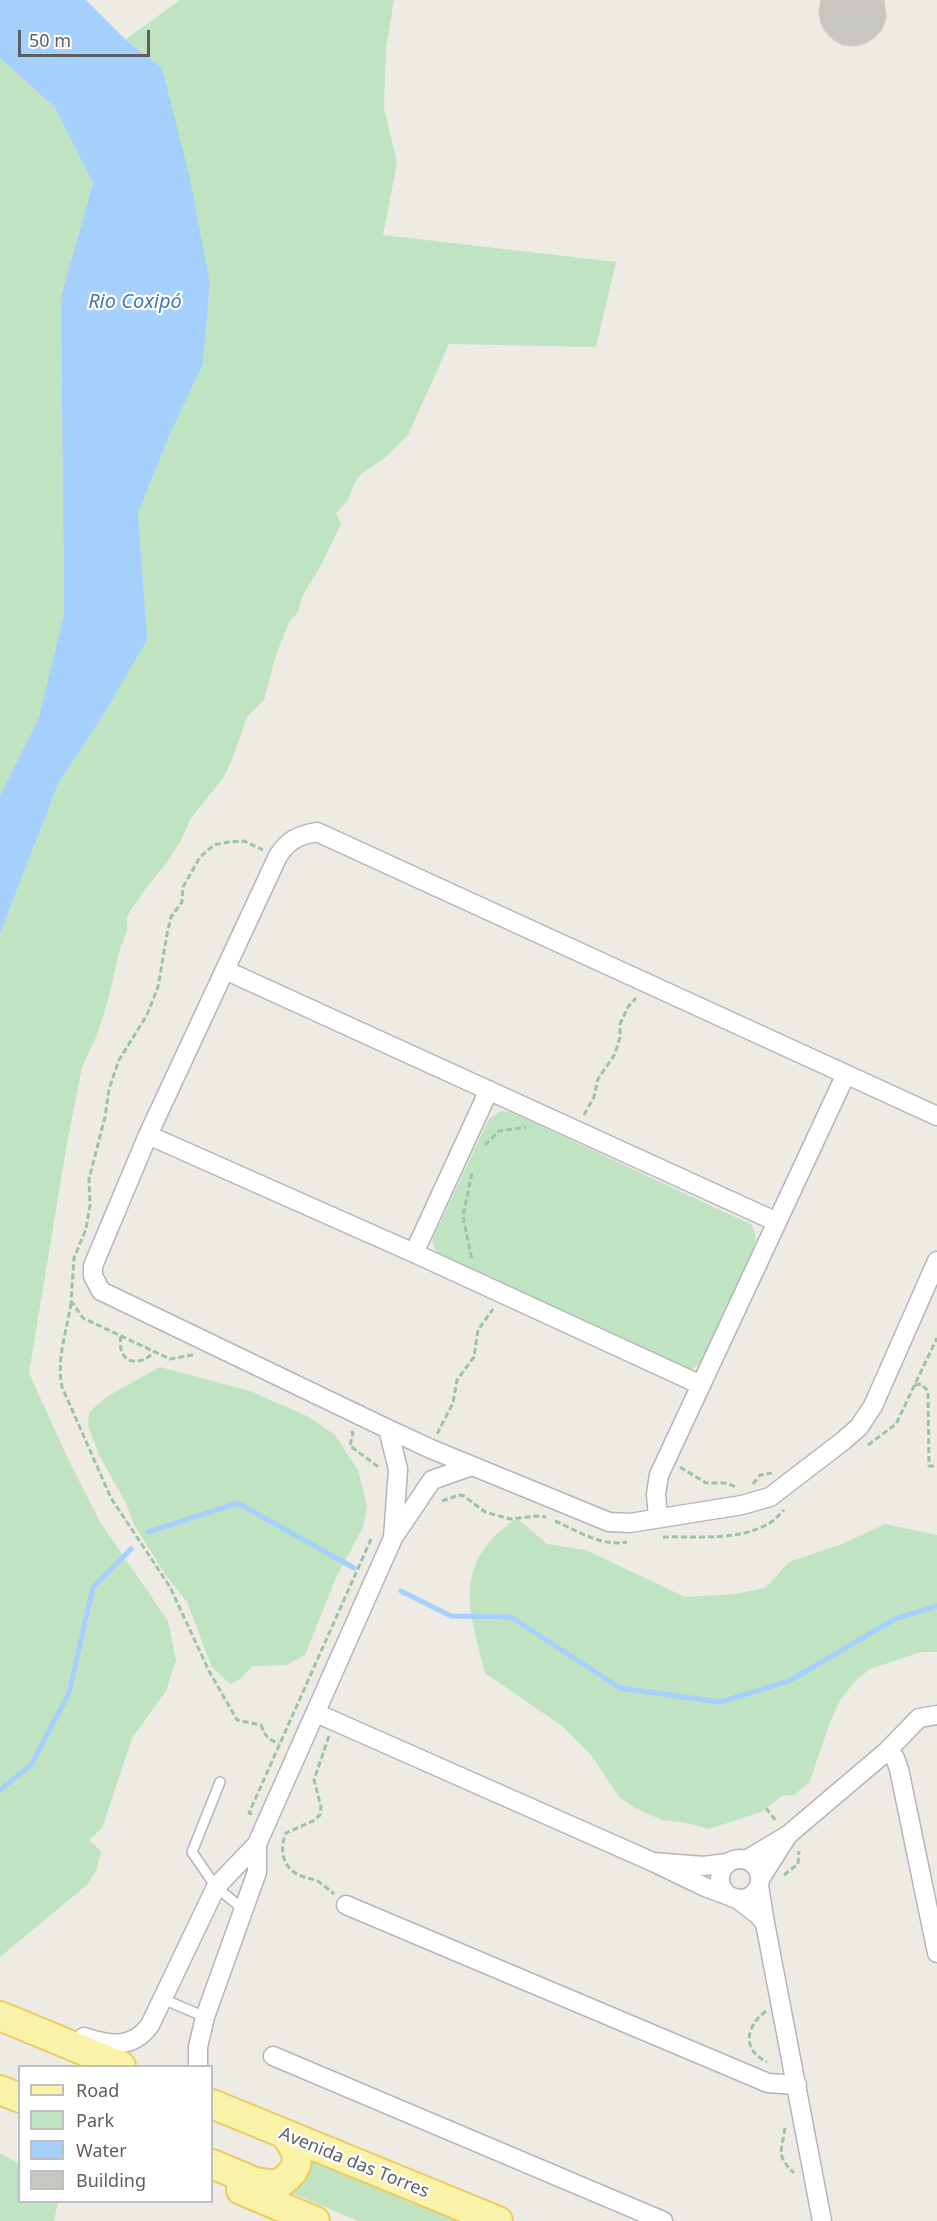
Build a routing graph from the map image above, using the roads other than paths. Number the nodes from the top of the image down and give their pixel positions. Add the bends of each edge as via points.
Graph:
1 (225, 970) junction
2 (846, 1074) junction
3 (489, 1090) junction
4 (937, 1116) edge
5 (148, 1136) junction
6 (777, 1222) junction
7 (414, 1253) junction
8 (937, 1261) edge
9 (701, 1385) junction
10 (388, 1429) junction
11 (472, 1466) junction
12 (658, 1518) junction
13 (393, 1538) junction
14 (316, 1713) junction
15 (937, 1715) edge
16 (887, 1751) junction
17 (220, 1782) dead end
18 (788, 1835) junction
19 (257, 1844) junction
20 (746, 1860) junction
21 (653, 1862) junction
22 (728, 1863) junction
23 (766, 1881) junction
24 (216, 1887) junction
25 (734, 1898) junction
26 (346, 1905) road end
27 (243, 1909) junction
28 (765, 1923) junction
29 (937, 1953) edge
30 (163, 1999) junction
31 (3, 2017) edge
32 (205, 2017) junction
33 (273, 2055) dead end
34 (116, 2065) edge
35 (198, 2065) edge
36 (797, 2085) junction
37 (0, 2090) edge
38 (213, 2090) edge
39 (18, 2095) edge
40 (213, 2104) edge
41 (286, 2136) junction
42 (213, 2164) edge
43 (213, 2178) edge
44 (315, 2221) edge
45 (498, 2221) edge
46 (663, 2221) edge
47 (822, 2221) edge

1 - 2 street via 278,856 291,840 317,832
1 - 3 street
1 - 5 street
2 - 4 street
2 - 6 street
3 - 6 street
3 - 7 street
5 - 7 street
5 - 10 street via 93,1266 93,1276 101,1291
6 - 9 street
7 - 9 street
8 - 12 street via 873,1406 859,1426 770,1497
9 - 12 street via 659,1475
10 - 11 street
10 - 13 street via 398,1469
11 - 12 street via 609,1522
11 - 13 street via 432,1480
13 - 14 street
14 - 19 street
14 - 21 street
15 - 16 street via 919,1718
16 - 18 street
16 - 29 street via 899,1769
17 - 24 lane via 192,1852
18 - 20 street
18 - 23 street
19 - 24 street
19 - 27 street via 257,1872
20 - 22 street
20 - 23 street
21 - 22 street via 703,1866
21 - 25 street
22 - 25 street via 720,1881
23 - 25 street via 751,1896
23 - 28 street
24 - 27 lane
24 - 30 street
25 - 28 street
26 - 36 street via 768,2083
27 - 32 street
28 - 36 street
30 - 31 street via 146,2031 120,2045 106,2045
30 - 32 lane
31 - 34 main road
32 - 35 street
33 - 46 street
36 - 47 street
37 - 39 main road
38 - 41 street via 264,2114
40 - 41 main road, Avenida das Torres
41 - 42 main road via 297,2150 298,2160 291,2176 277,2185 255,2182
41 - 45 main road, Avenida das Torres
43 - 44 main road

